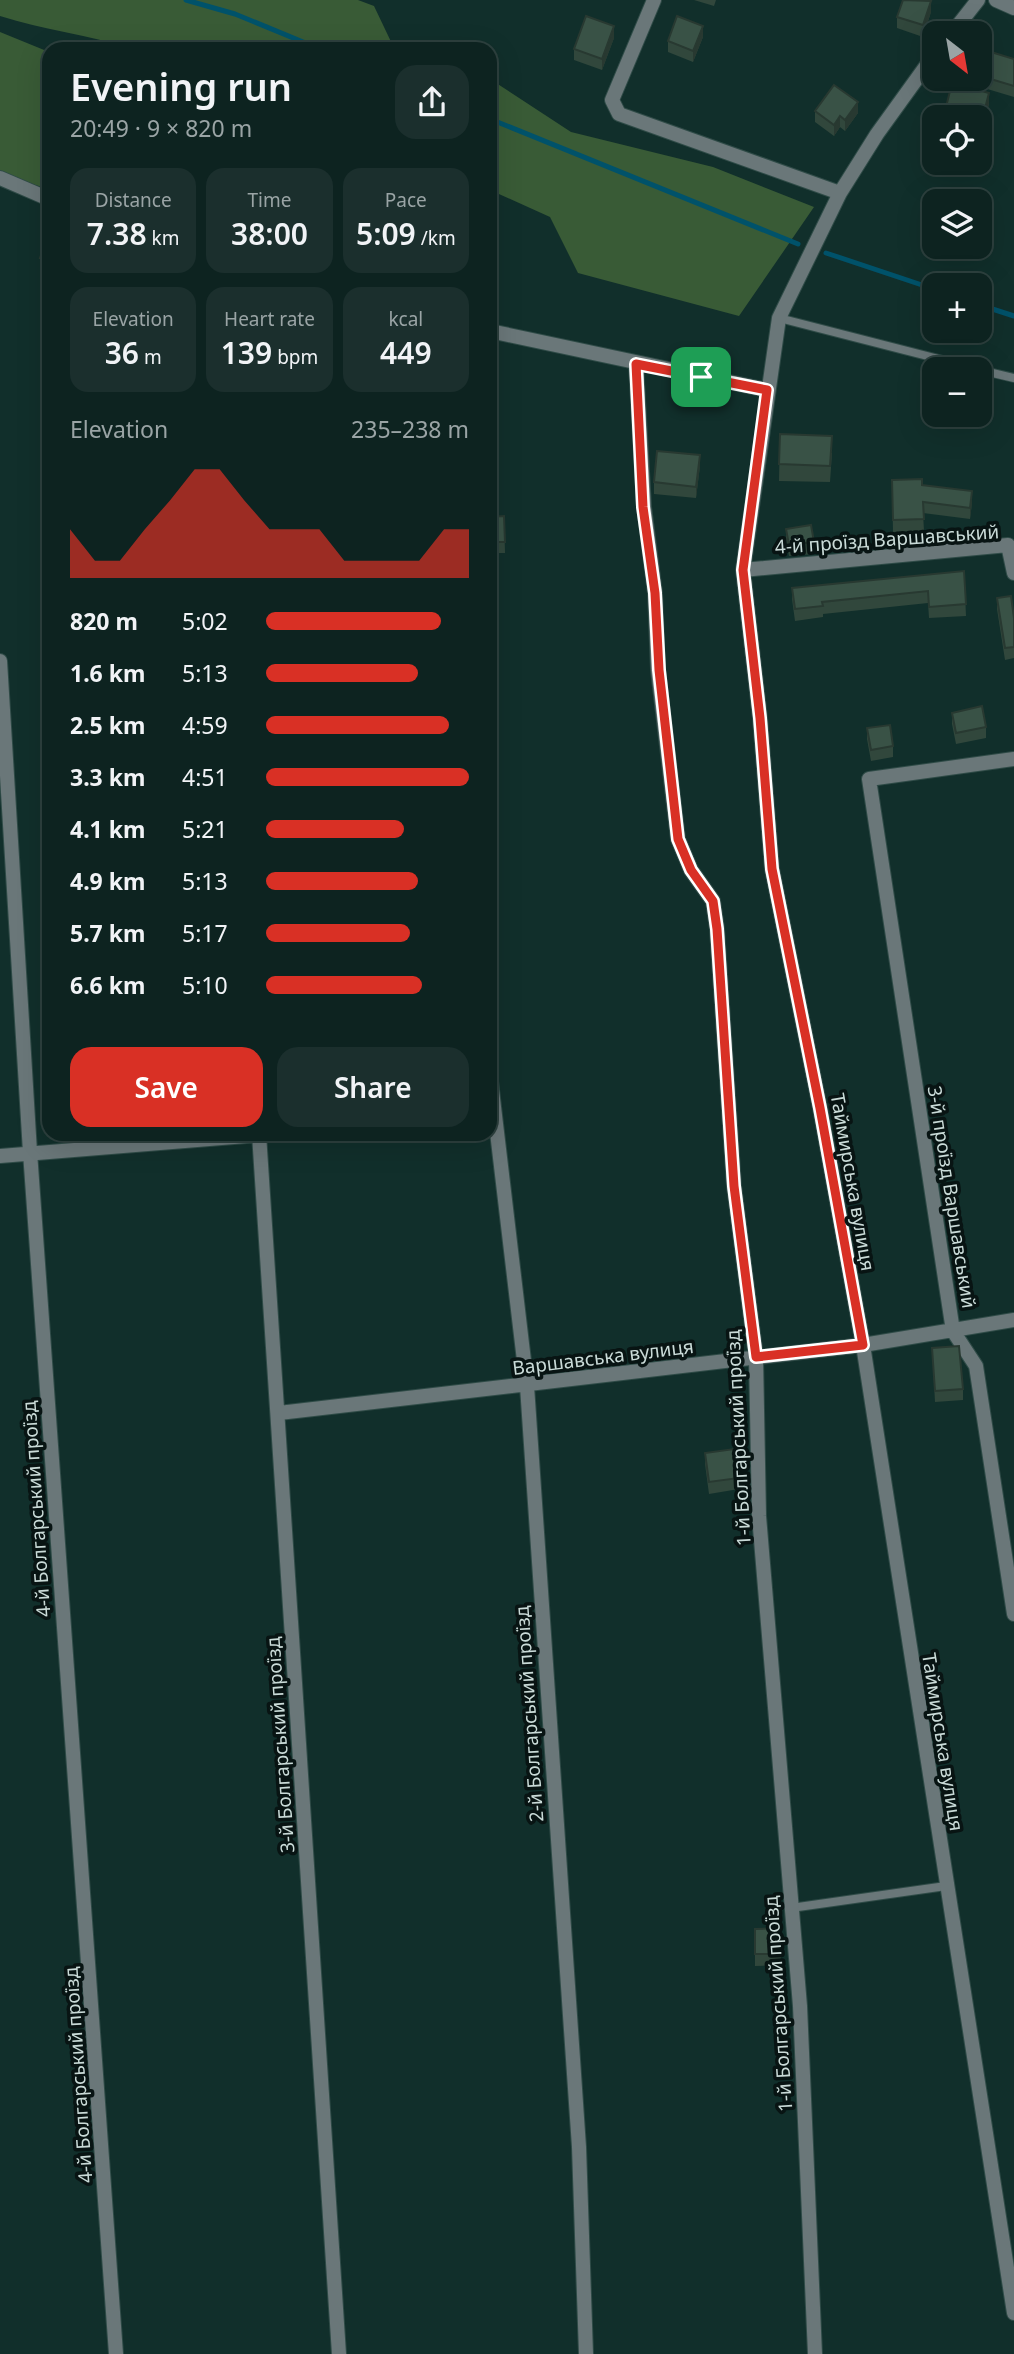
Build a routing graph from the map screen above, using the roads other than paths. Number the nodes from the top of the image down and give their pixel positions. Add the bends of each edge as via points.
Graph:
1 (654, 0) edge
2 (978, 0) edge
3 (996, 0) edge
4 (1014, 9) edge
5 (961, 21) edge
6 (922, 72) edge
7 (1, 181) edge
8 (840, 193) junction
9 (42, 196) edge
10 (779, 318) junction
11 (497, 333) edge
12 (932, 357) edge
13 (636, 364) junction
14 (992, 372) edge
15 (1014, 378) edge
16 (767, 390) junction
17 (1011, 545) edge
18 (743, 570) junction
19 (1014, 573) edge
20 (0, 661) edge
21 (1014, 759) edge
22 (497, 1132) edge
23 (179, 1141) edge
24 (260, 1141) edge
25 (30, 1152) junction
26 (0, 1156) edge
27 (1014, 1320) edge
28 (953, 1331) junction
29 (863, 1345) junction
30 (756, 1357) junction
31 (527, 1386) junction
32 (279, 1413) junction
33 (1014, 1614) edge
34 (946, 1886) junction
35 (791, 1908) junction
36 (1014, 2312) edge
37 (116, 2354) edge
38 (339, 2354) edge
39 (586, 2354) edge
40 (816, 2354) edge

1 - 8 street via 612,100 619,114
2 - 5 street
3 - 4 street
6 - 8 street, Таймирська вулиця
7 - 9 street
8 - 10 street, Таймирська вулиця
10 - 12 lane
10 - 16 street, Таймирська вулиця
11 - 13 street
13 - 16 street
13 - 30 street, 1-й Болгарський проїзд via 643,507 678,839 691,870 713,901 734,1186
14 - 15 lane
16 - 18 street, Таймирська вулиця
17 - 18 street, 4-й проїзд Варшавський
17 - 19 street, 4-й проїзд Варшавський
18 - 29 street, Таймирська вулиця via 772,869
20 - 25 street, 4-й Болгарський проїзд
21 - 28 street, 3-й проїзд Варшавський via 869,779
22 - 31 street, 2-й Болгарський проїзд
23 - 25 street
24 - 32 street, 3-й Болгарський проїзд
25 - 26 street
25 - 37 street, 4-й Болгарський проїзд
27 - 28 street, Варшавська вулиця
28 - 29 street, Варшавська вулиця
28 - 33 street, 3-й проїзд Варшавський via 976,1366
29 - 30 street, Варшавська вулиця
29 - 34 street, Таймирська вулиця
30 - 31 street, Варшавська вулиця
30 - 35 street, 1-й Болгарський проїзд via 760,1516
31 - 32 street, Варшавська вулиця
31 - 39 street, 2-й Болгарський проїзд via 579,2147
32 - 38 street, 3-й Болгарський проїзд
34 - 35 lane
34 - 36 street, Таймирська вулиця
35 - 40 street, 1-й Болгарський проїзд via 800,2006

